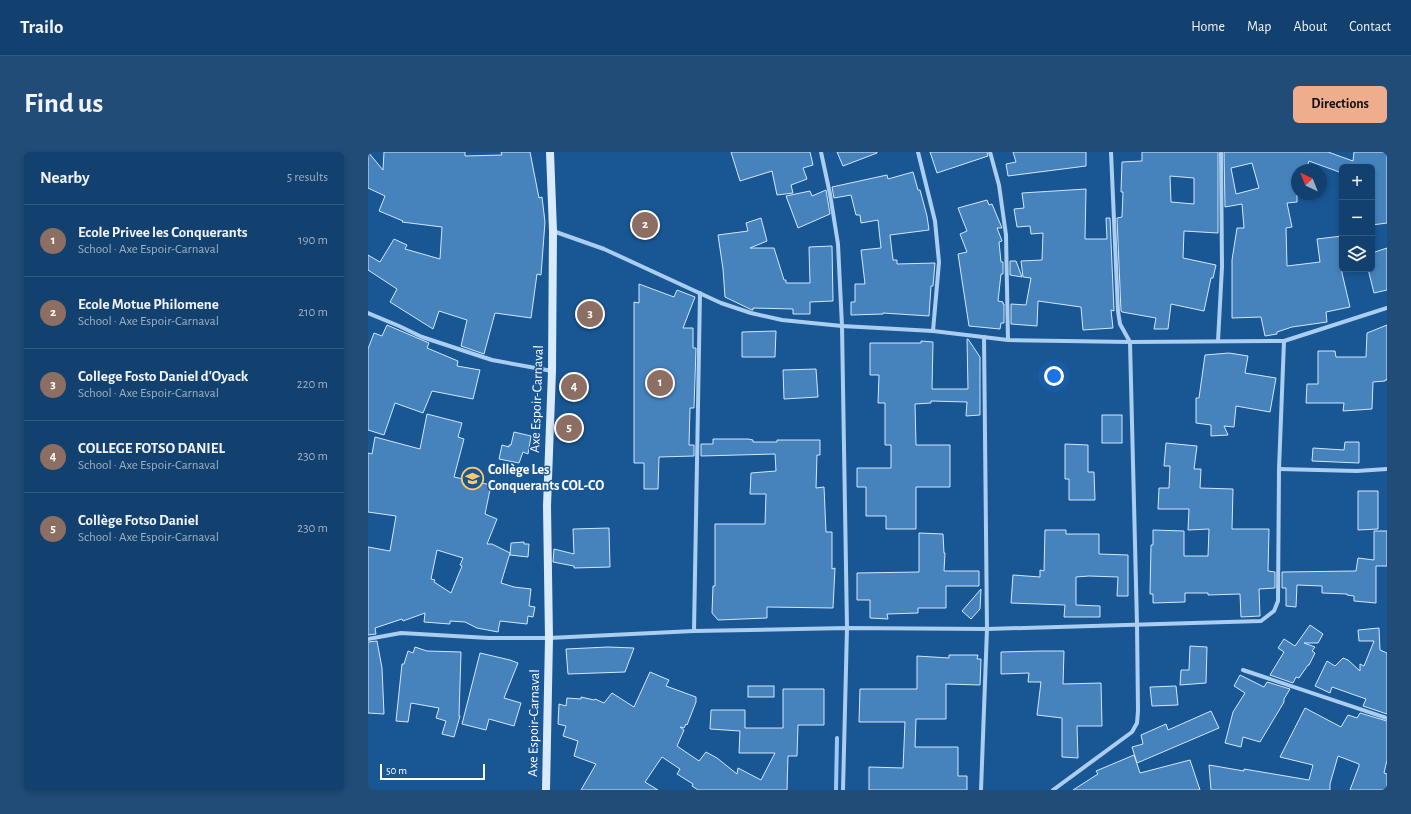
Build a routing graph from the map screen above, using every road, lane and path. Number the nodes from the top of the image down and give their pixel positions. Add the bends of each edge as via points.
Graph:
1 (550, 152) edge
2 (822, 152) edge
3 (918, 152) edge
4 (990, 152) edge
5 (1111, 152) edge
6 (1221, 152) edge
7 (553, 231) junction
8 (700, 292) junction
9 (1387, 308) edge
10 (368, 313) edge
11 (842, 326) junction
12 (933, 331) junction
13 (984, 337) junction
14 (1008, 340) junction
15 (1218, 341) junction
16 (1284, 341) junction
17 (1130, 342) junction
18 (552, 371) junction
19 (1279, 469) junction
20 (1387, 469) edge
21 (1137, 624) junction
22 (847, 628) junction
23 (987, 629) junction
24 (694, 631) junction
25 (549, 638) junction
26 (368, 639) edge
27 (1243, 670) dead end
28 (1387, 718) edge
29 (546, 790) edge
30 (843, 790) edge
31 (981, 790) edge
32 (1053, 790) edge

1 - 7 street, Axe Espoir-Carnaval
2 - 11 street via 838,244
3 - 12 street via 935,221 939,262
4 - 14 street via 999,185 1006,235
5 - 17 street via 1118,311 1120,324
6 - 15 street via 1222,267
7 - 8 street via 604,249
7 - 18 street, Axe Espoir-Carnaval
8 - 11 street via 721,303 751,313 782,320
8 - 24 street
9 - 16 street
10 - 18 street via 422,337 492,360
11 - 12 street
11 - 22 street
12 - 13 street
13 - 14 street
13 - 23 street
14 - 17 street
15 - 16 street
15 - 17 street
16 - 19 street
17 - 21 street
18 - 25 street, Axe Espoir-Carnaval via 547,506
19 - 20 street
19 - 21 street via 1278,601 1274,611 1261,621
21 - 23 street
21 - 32 street via 1137,723 1132,732
22 - 23 street
22 - 24 street
22 - 30 street
23 - 31 street
24 - 25 street
25 - 26 street via 489,638 401,633
25 - 29 street, Axe Espoir-Carnaval
27 - 28 street

